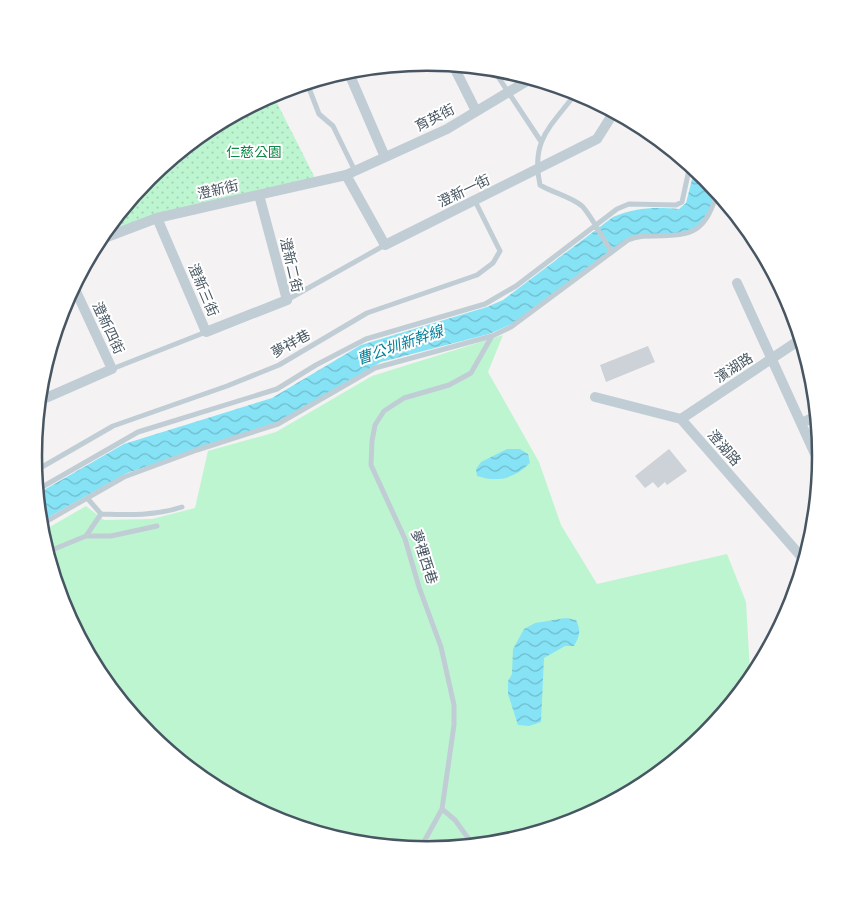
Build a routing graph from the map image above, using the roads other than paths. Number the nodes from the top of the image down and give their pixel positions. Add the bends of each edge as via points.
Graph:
1 (457, 72) edge
2 (499, 77) edge
3 (351, 78) edge
4 (524, 83) edge
5 (309, 89) edge
6 (510, 92) junction
7 (572, 99) edge
8 (476, 111) junction
9 (610, 118) edge
10 (540, 140) junction
11 (385, 157) junction
12 (537, 170) junction
13 (350, 173) junction
14 (688, 173) edge
15 (259, 194) junction
16 (715, 200) edge
17 (475, 201) junction
18 (157, 218) junction
19 (594, 225) junction
20 (113, 235) edge
21 (385, 245) junction
22 (612, 252) junction
23 (737, 283) dead end
24 (78, 295) edge
25 (287, 300) junction
26 (247, 316) joint
27 (206, 332) junction
28 (492, 336) junction
29 (795, 343) edge
30 (772, 359) junction
31 (112, 369) junction
32 (47, 397) edge
33 (595, 397) dead end
34 (681, 419) junction
35 (811, 419) edge
36 (801, 423) junction
37 (812, 447) edge
38 (42, 467) edge
39 (44, 486) edge
40 (88, 499) junction
41 (182, 507) dead end
42 (101, 514) junction
43 (48, 520) edge
44 (157, 526) dead end
45 (86, 536) junction
46 (54, 549) edge
47 (799, 555) edge
48 (442, 809) junction
49 (469, 839) edge
50 (424, 841) edge

1 - 8 street
2 - 6 lane
3 - 11 street
4 - 6 street, 育英街
5 - 13 lane via 319,114 332,126
6 - 8 street, 育英街
6 - 10 lane
7 - 10 lane
8 - 11 street, 育英街 via 447,129
9 - 12 street, 澄新一街 via 597,139
10 - 12 lane
11 - 13 street, 育英街
12 - 17 street, 澄新一街
12 - 19 lane via 540,185 583,207
13 - 15 street, 澄新街
13 - 21 street
14 - 19 lane via 682,202 676,205 629,204
15 - 18 street, 澄新街
15 - 25 street, 澄新二街
16 - 22 lane via 704,223 694,232 681,236 636,236
17 - 21 street, 澄新一街
17 - 38 lane, 夢祥巷 via 500,251 494,262 477,275 367,313 279,365 113,426
18 - 20 street, 澄新街
18 - 27 street, 澄新三街
19 - 22 lane
19 - 39 lane via 516,286 485,304 366,339 277,390 138,432
21 - 25 lane
22 - 28 lane via 511,327
23 - 30 street
24 - 31 street, 澄新四街
25 - 26 street, 澄新二街
26 - 27 street, 澄新三街
27 - 31 lane
28 - 40 lane via 375,368 278,424 140,471
28 - 48 lane, 夢裡西巷 via 471,373 449,385 404,398 384,411 375,425 372,441 371,465 405,539 441,647 454,705
29 - 30 street, 濱湖路
30 - 34 street, 濱湖路
30 - 36 street
31 - 32 street, 澄新四街
33 - 34 street
34 - 47 street, 澄湖路
35 - 36 street
36 - 37 street
40 - 42 lane
40 - 43 lane
41 - 42 lane via 161,514
42 - 45 lane
44 - 45 lane via 111,536
45 - 46 lane
48 - 49 lane
48 - 50 lane, 夢裡西巷

